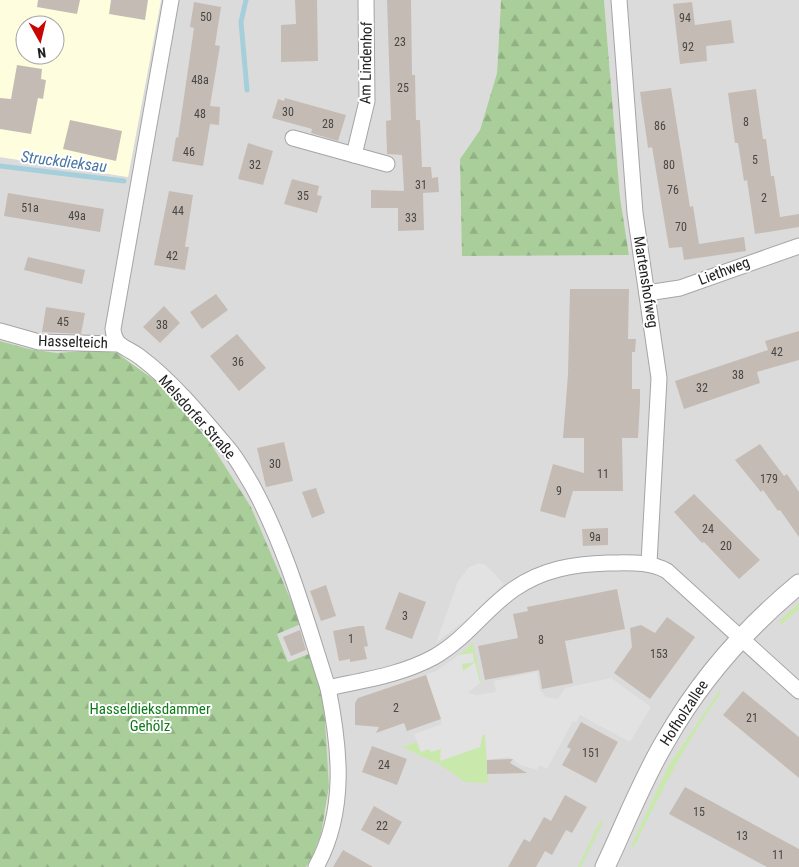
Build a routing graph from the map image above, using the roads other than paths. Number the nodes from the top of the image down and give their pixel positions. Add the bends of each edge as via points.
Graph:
1 (171, 0) edge
2 (366, 0) edge
3 (619, 0) edge
4 (292, 138) dead end
5 (354, 155) junction
6 (388, 164) dead end
7 (799, 246) edge
8 (647, 293) junction
9 (0, 331) edge
10 (117, 344) junction
11 (649, 564) junction
12 (799, 584) edge
13 (741, 638) junction
14 (328, 688) junction
15 (799, 691) edge
16 (316, 867) edge
17 (604, 867) edge

1 - 10 street via 113,329
2 - 5 street, Am Lindenhof via 367,101
3 - 8 street, Martenshofweg via 634,213
4 - 5 street
5 - 6 street
7 - 8 street, Liethweg via 680,288
8 - 11 street, Martenshofweg via 659,378
9 - 10 street, Hasselteich via 39,342
10 - 14 street, Melsdorfer Straße via 140,357 166,381 229,449 244,471 278,535
11 - 13 street via 660,566 675,577
11 - 14 street via 587,564 538,576 514,589 460,640 424,663
12 - 13 street, Hofholzallee
13 - 15 street
13 - 17 street, Hofholzallee via 693,697 666,740
14 - 16 street, Melsdorfer Straße via 339,764 339,788 328,838

